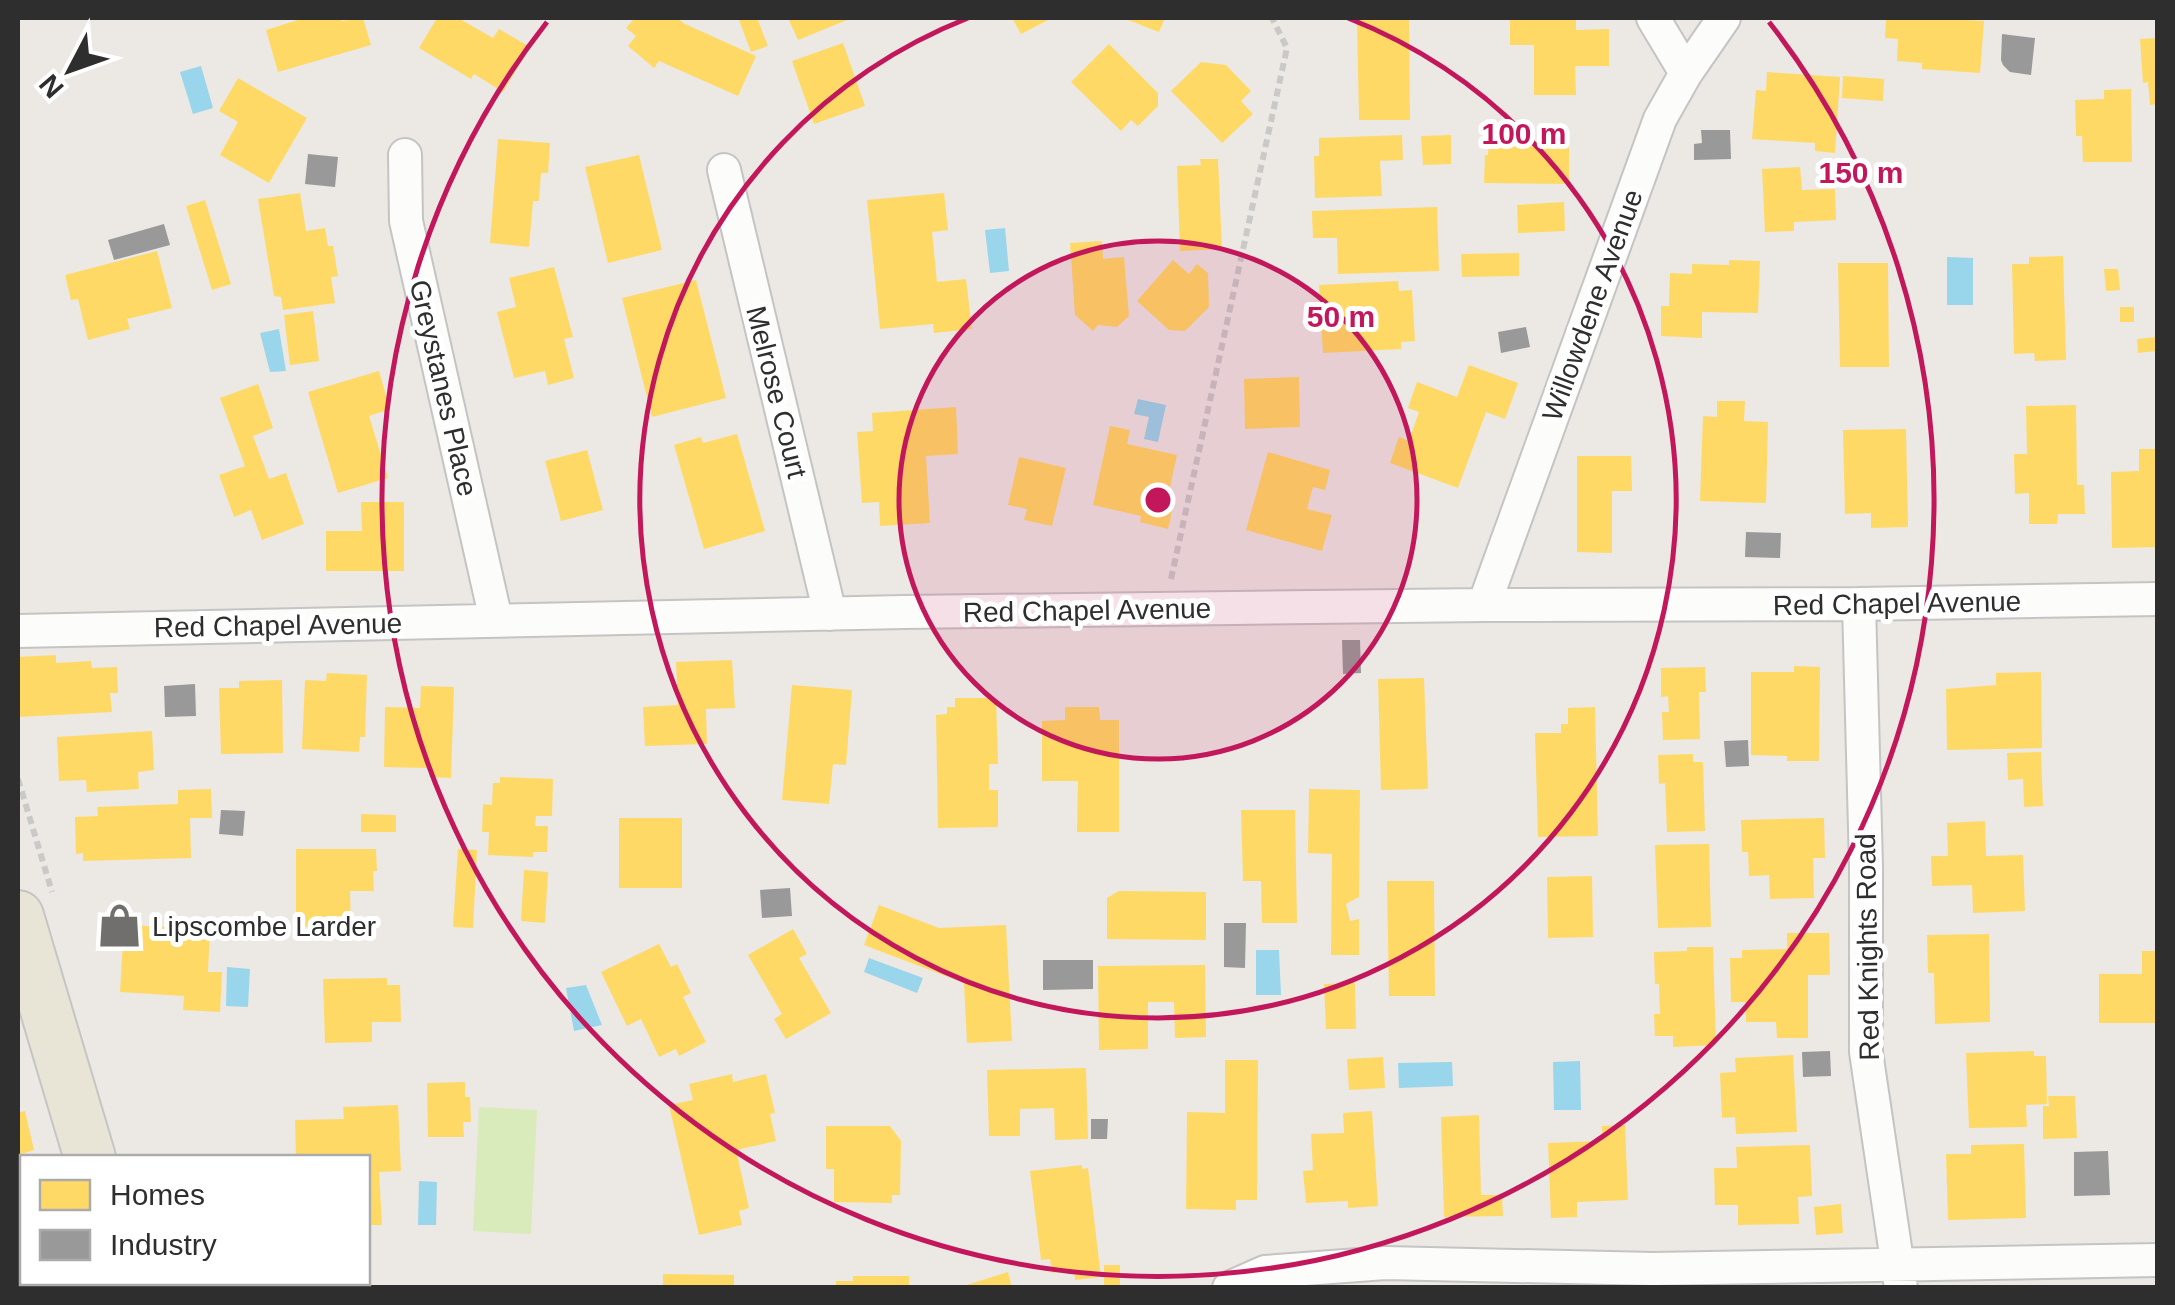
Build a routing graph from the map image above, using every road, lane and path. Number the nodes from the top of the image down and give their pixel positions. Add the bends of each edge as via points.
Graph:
1 (1272, 18) edge
2 (1654, 18) edge
3 (1724, 18) edge
4 (1686, 73) junction
5 (405, 155) dead end
6 (724, 170) dead end
7 (2158, 599) edge
8 (1484, 604) junction
9 (1859, 604) junction
10 (1165, 610) junction
11 (830, 614) junction
12 (496, 620) junction
13 (18, 631) edge
14 (18, 916) edge
15 (89, 1155) edge
16 (2158, 1260) edge
17 (1899, 1276) edge
18 (1229, 1288) edge

1 - 10 path via 1287,48
2 - 4 street
3 - 4 street, Willowdene Avenue
4 - 8 street, Willowdene Avenue via 1660,119
5 - 12 street, Greystanes Place via 406,222
6 - 11 street, Melrose Court
7 - 9 street, Red Chapel Avenue
8 - 9 street, Red Chapel Avenue
8 - 10 street, Red Chapel Avenue
9 - 17 street, Red Knights Road via 1866,1052
10 - 11 street, Red Chapel Avenue
11 - 12 street, Red Chapel Avenue
12 - 13 street, Red Chapel Avenue
14 - 15 main road
16 - 17 street
17 - 18 street via 1384,1263 1264,1272

